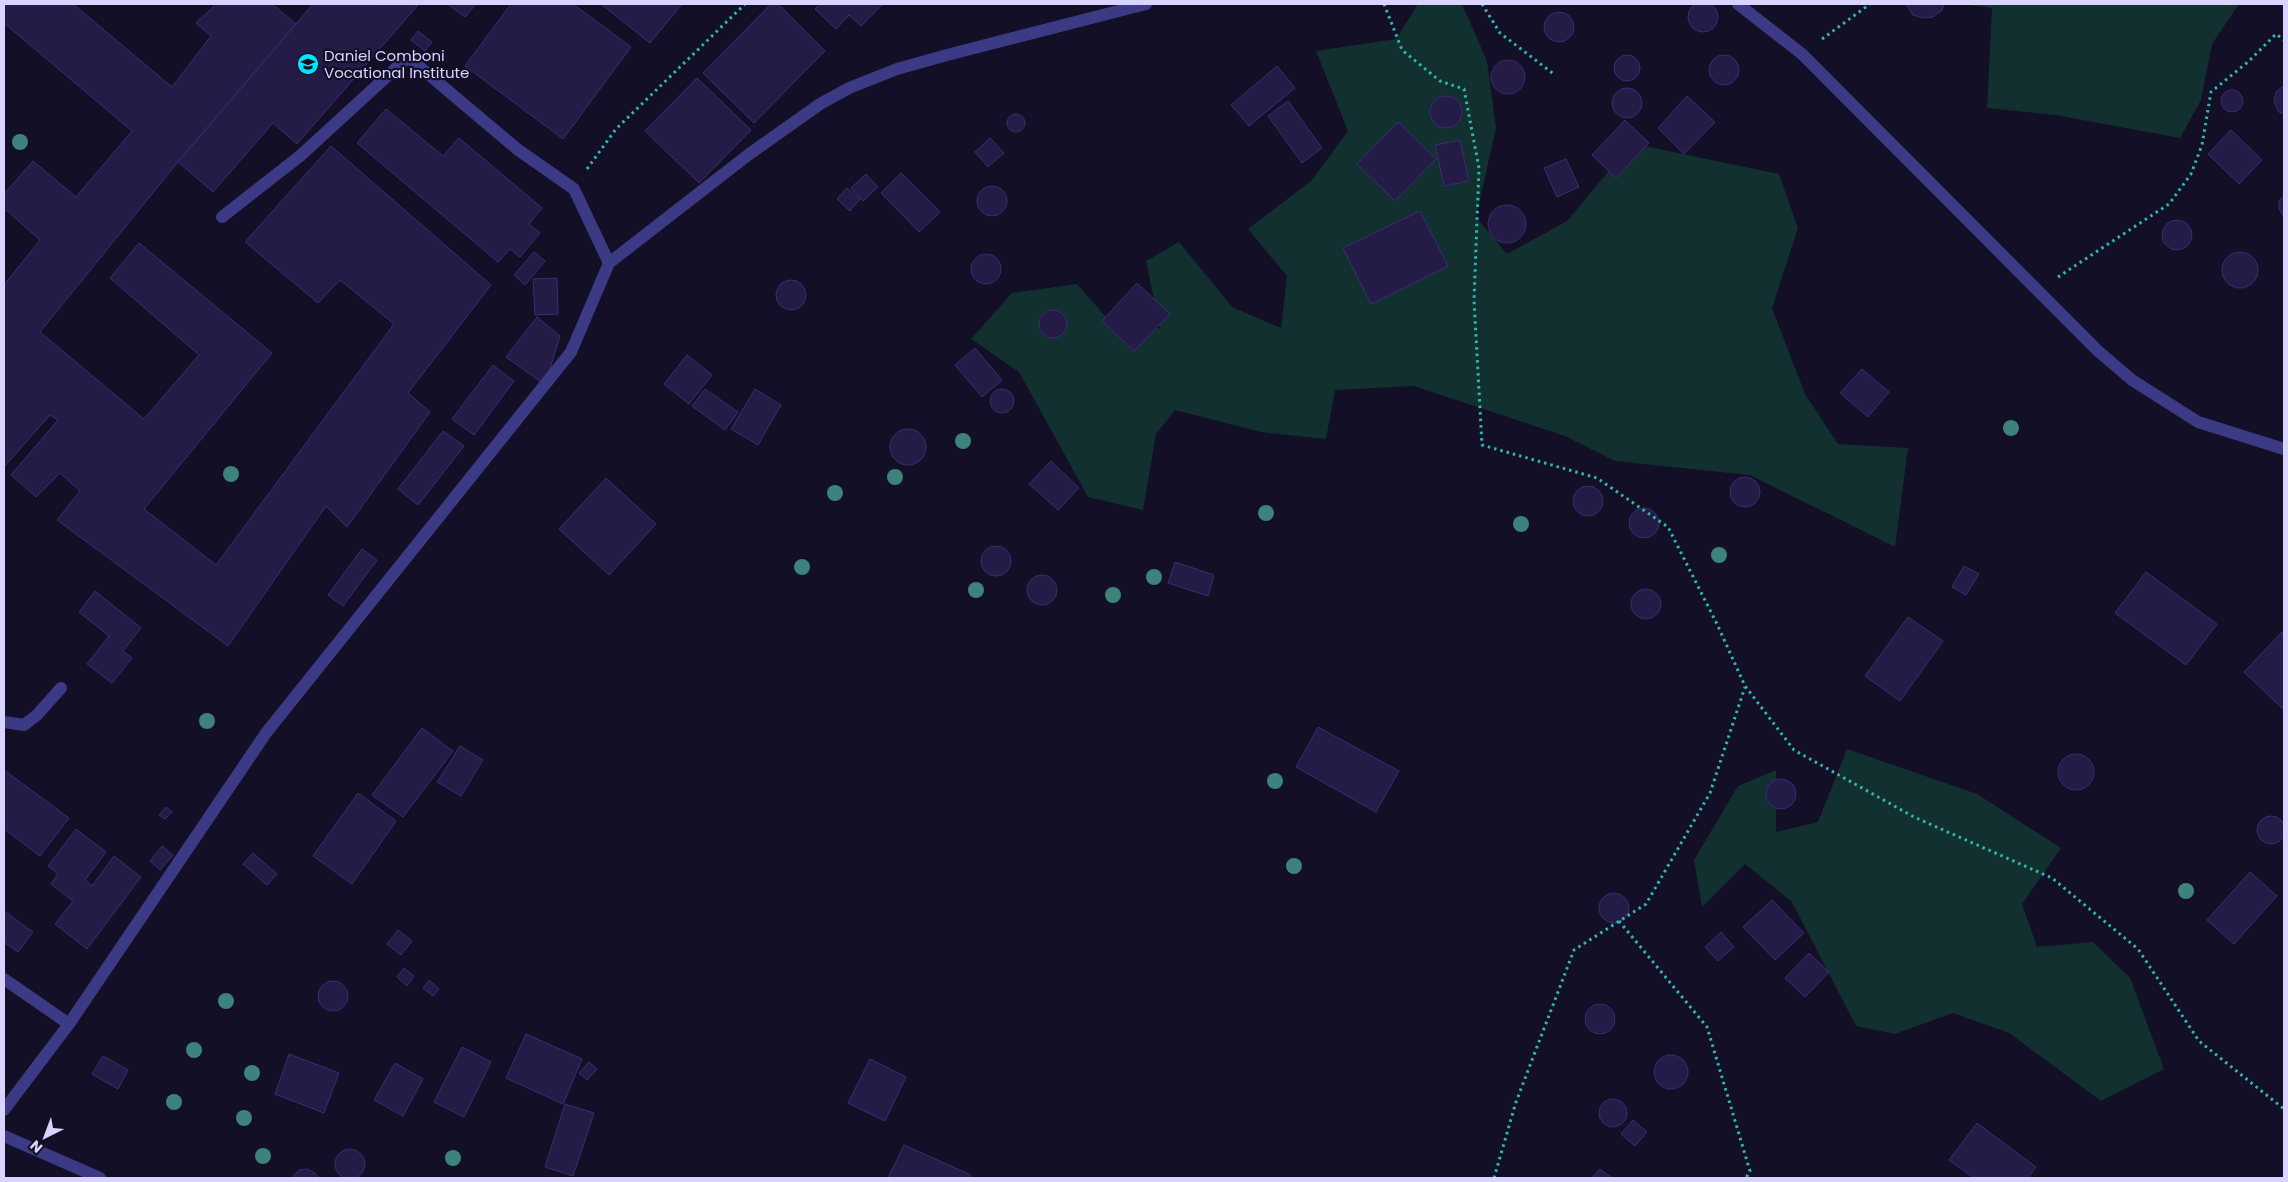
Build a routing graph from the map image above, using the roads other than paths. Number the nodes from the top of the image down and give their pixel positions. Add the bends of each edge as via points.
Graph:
1 (1146, 4) edge
2 (1738, 4) edge
3 (222, 217) dead end
4 (609, 264) junction
5 (2284, 449) edge
6 (61, 688) dead end
7 (4, 722) edge
8 (4, 979) edge
9 (69, 1024) junction
10 (4, 1110) edge
11 (4, 1136) edge
12 (100, 1178) edge

1 - 4 street via 897,69 848,88 820,104 748,156
2 - 5 street via 1802,54 2098,351 2132,380 2198,422
3 - 4 street via 300,156 408,57 517,149 574,189
4 - 9 street via 571,352 266,733
6 - 7 street via 24,725
8 - 9 street
9 - 10 street
11 - 12 street

